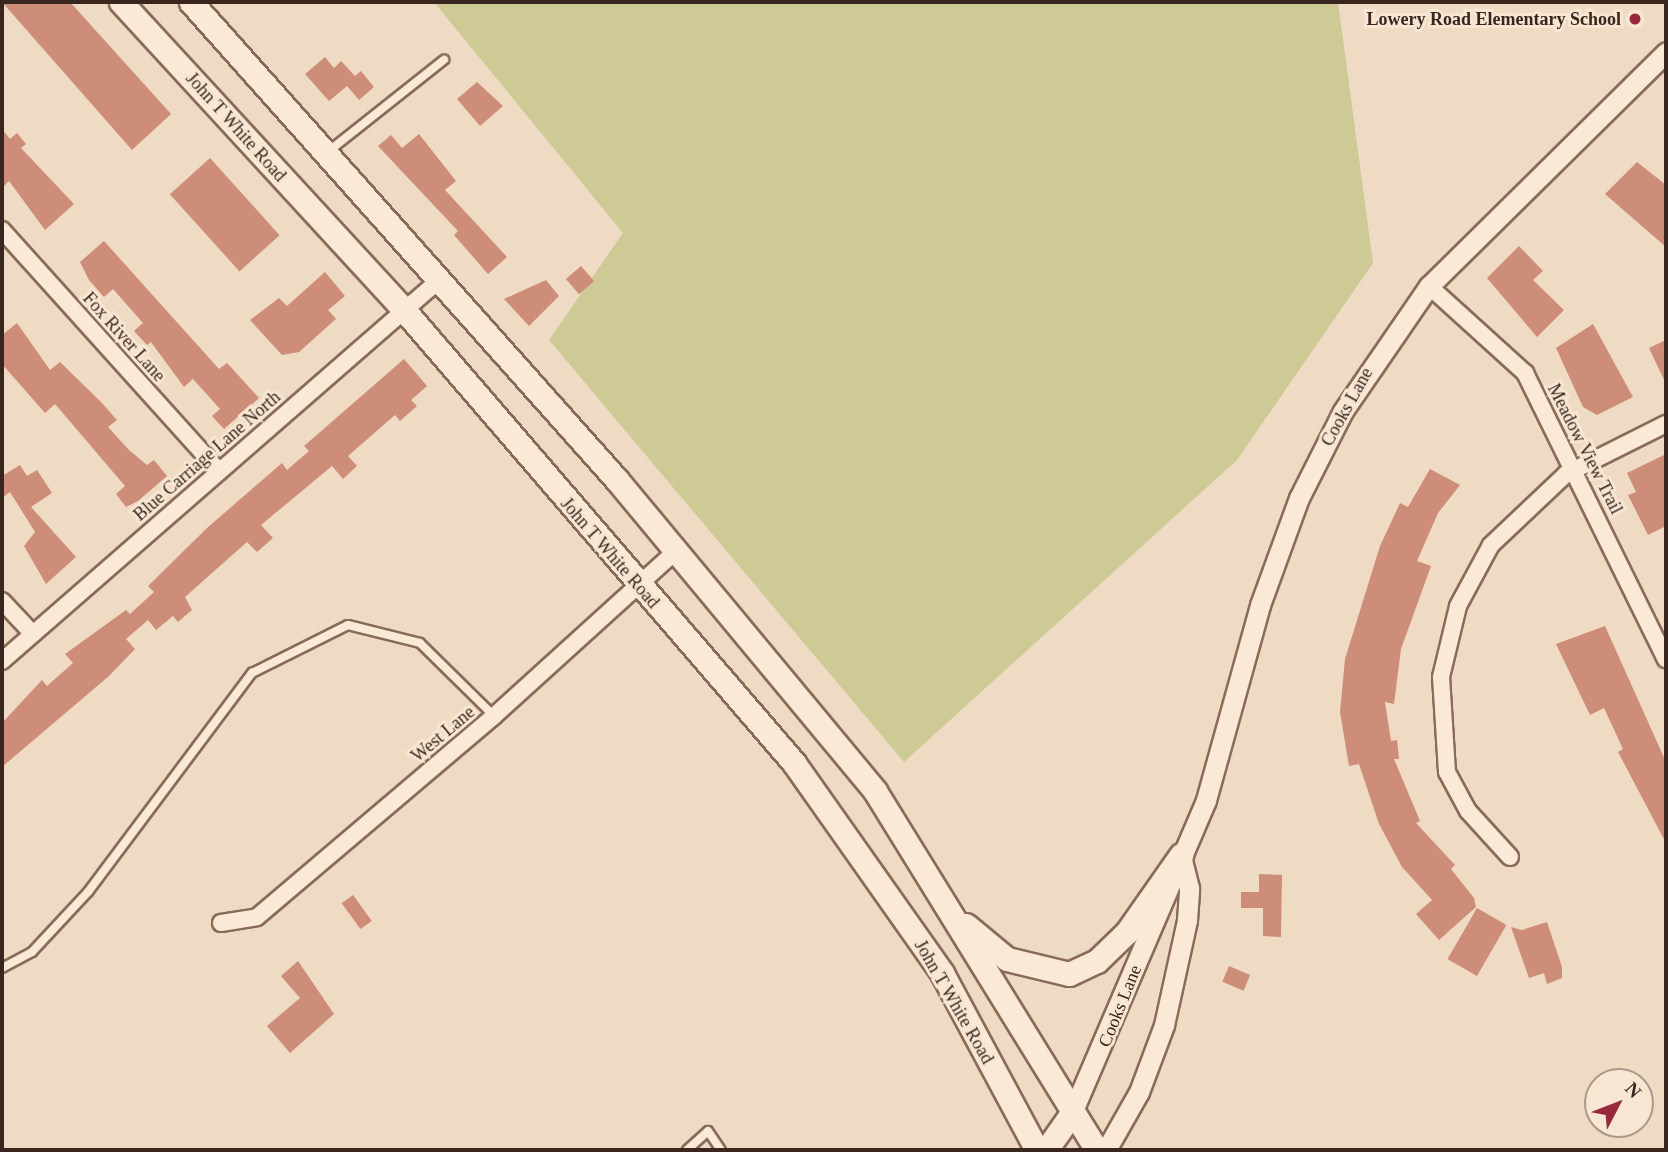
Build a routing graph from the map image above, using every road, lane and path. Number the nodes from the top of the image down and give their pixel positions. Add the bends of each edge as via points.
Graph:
1 (121, 2) edge
2 (191, 2) edge
3 (1666, 52) edge
4 (444, 60) dead end
5 (329, 151) junction
6 (2, 230) edge
7 (438, 281) junction
8 (1429, 286) junction
9 (404, 310) junction
10 (1666, 424) edge
11 (1574, 467) junction
12 (218, 470) junction
13 (676, 551) junction
14 (638, 586) junction
15 (2, 600) edge
16 (33, 635) junction
17 (1666, 659) edge
18 (2, 661) edge
19 (494, 716) junction
20 (1181, 855) junction
21 (1510, 857) dead end
22 (944, 905) junction
23 (221, 923) dead end
24 (2, 968) edge
25 (1072, 1112) junction
26 (687, 1150) edge
27 (721, 1150) edge
28 (1037, 1150) edge
29 (1046, 1150) edge
30 (1097, 1150) edge
31 (1106, 1150) edge

1 - 9 main road, John T White Road
2 - 5 main road
3 - 8 street, Cooks Lane
4 - 5 lane
5 - 7 main road
6 - 12 street, Fox River Lane
7 - 9 street, Blue Carriage Lane North
7 - 13 main road
8 - 11 street, Meadow View Trail via 1525,373
8 - 20 street, Cooks Lane via 1349,401 1299,498 1260,606 1206,800
9 - 12 street, Blue Carriage Lane North
9 - 14 main road, John T White Road
10 - 11 street
11 - 17 street, Meadow View Trail
11 - 21 street via 1491,545 1458,606 1441,677 1447,772 1468,811
12 - 16 street, Blue Carriage Lane North
13 - 14 street, West Lane
13 - 22 main road via 875,791
14 - 19 street, West Lane
14 - 28 main road, John T White Road via 829,810 942,973
15 - 16 street
16 - 18 street, Blue Carriage Lane North
19 - 23 street, West Lane via 257,917
19 - 24 lane via 419,643 348,625 253,673 88,892 32,952
20 - 22 main road via 1127,932 1097,961 1069,974 1007,960
20 - 25 street, Cooks Lane
20 - 31 street via 1189,888 1187,920 1164,1025 1139,1092
22 - 25 main road
25 - 29 main road, Cooks Lane
25 - 30 main road
26 - 27 lane via 708,1131

